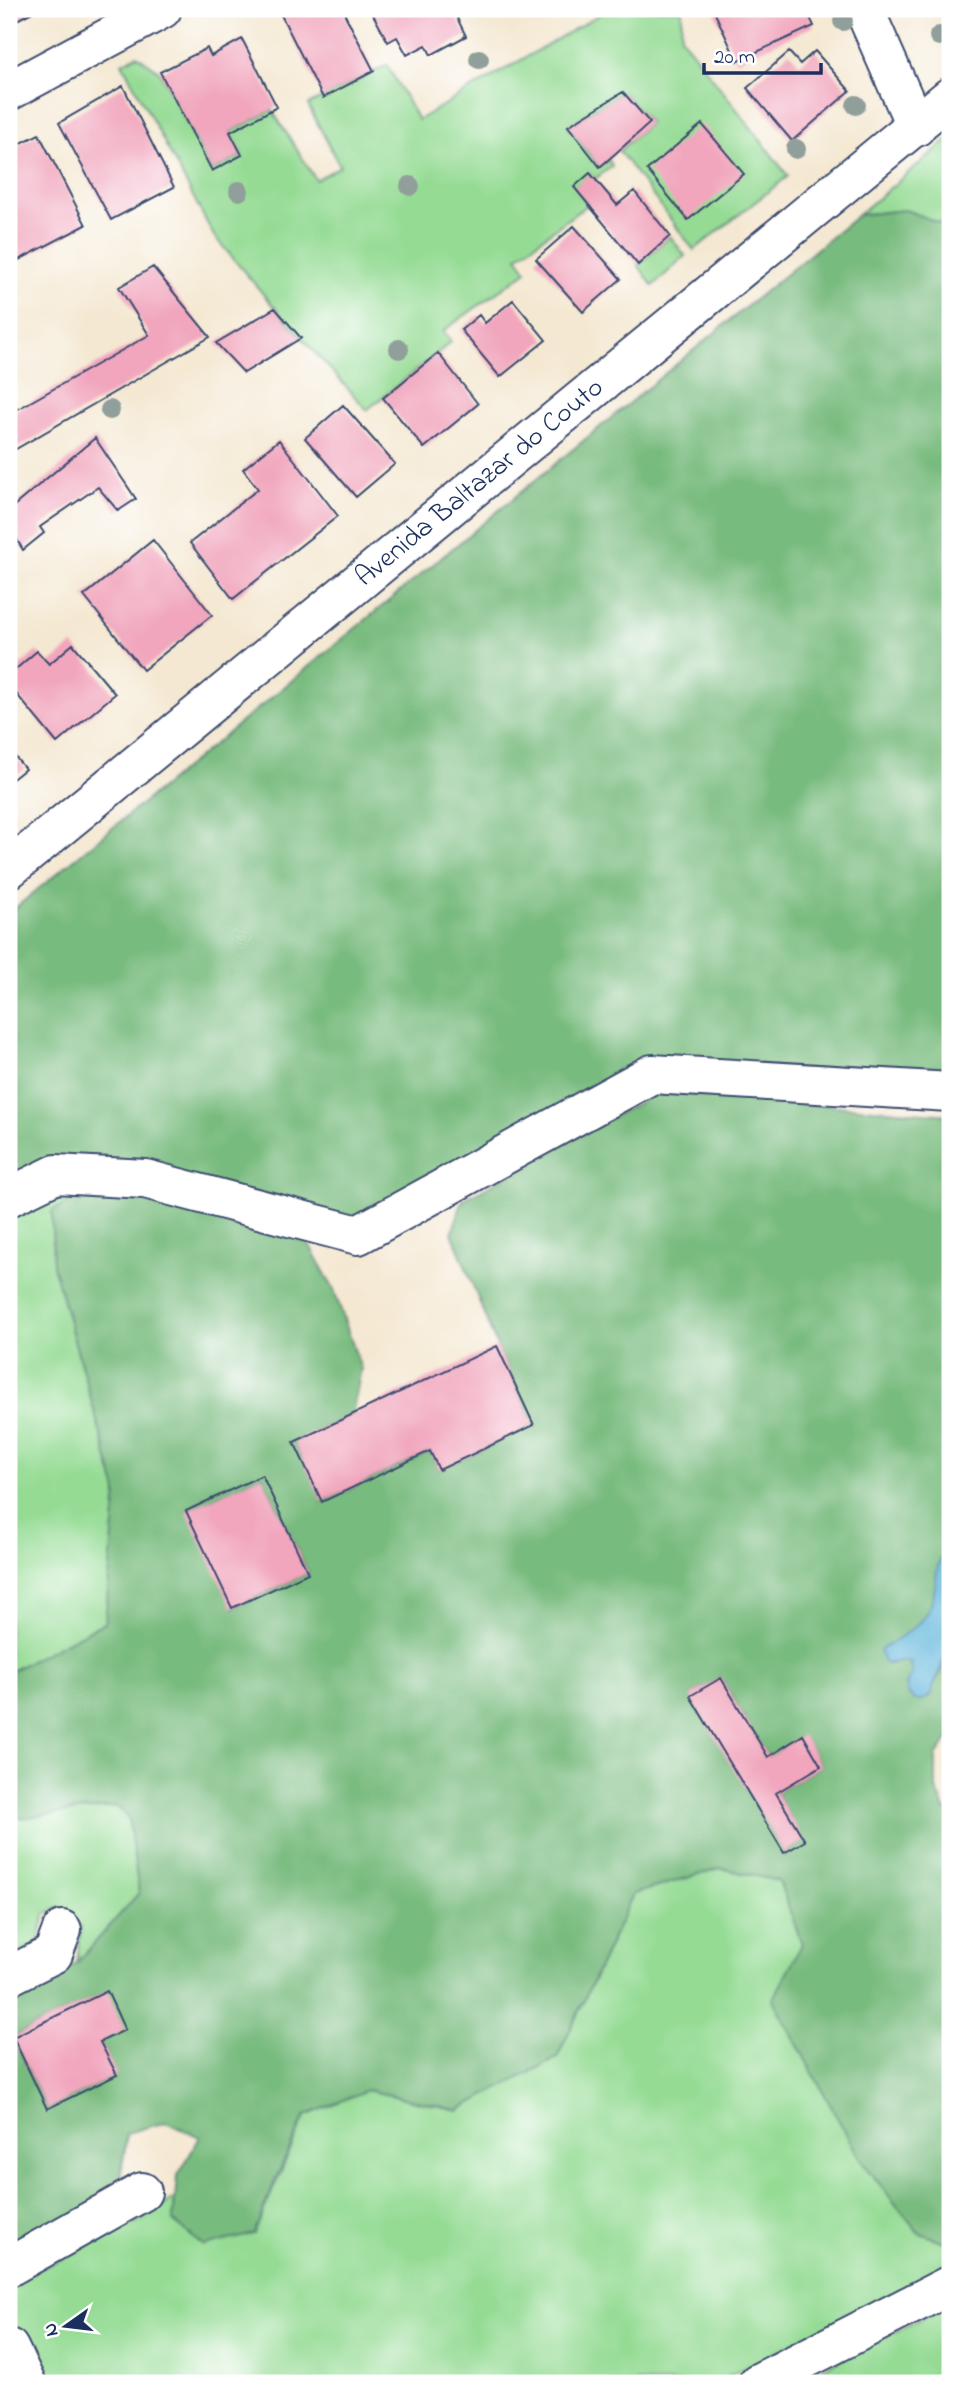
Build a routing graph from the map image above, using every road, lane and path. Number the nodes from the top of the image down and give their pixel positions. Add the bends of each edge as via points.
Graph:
1 (864, 9) edge
2 (152, 11) edge
3 (9, 91) edge
4 (950, 97) edge
5 (916, 127) junction
6 (9, 869) edge
7 (950, 1092) edge
8 (9, 1197) edge
9 (62, 1930) dead end
10 (9, 1976) edge
11 (142, 2192) dead end
12 (9, 2267) edge
13 (950, 2285) edge
14 (9, 2348) edge
15 (26, 2383) edge
16 (758, 2383) edge

1 - 5 main road
2 - 3 main road
4 - 5 main road, Avenida Baltazar do Couto
5 - 6 main road, Avenida Baltazar do Couto
7 - 8 main road via 652,1074 358,1235 145,1179 56,1174
9 - 10 main road via 53,1954
11 - 12 main road
13 - 16 main road
14 - 15 main road

